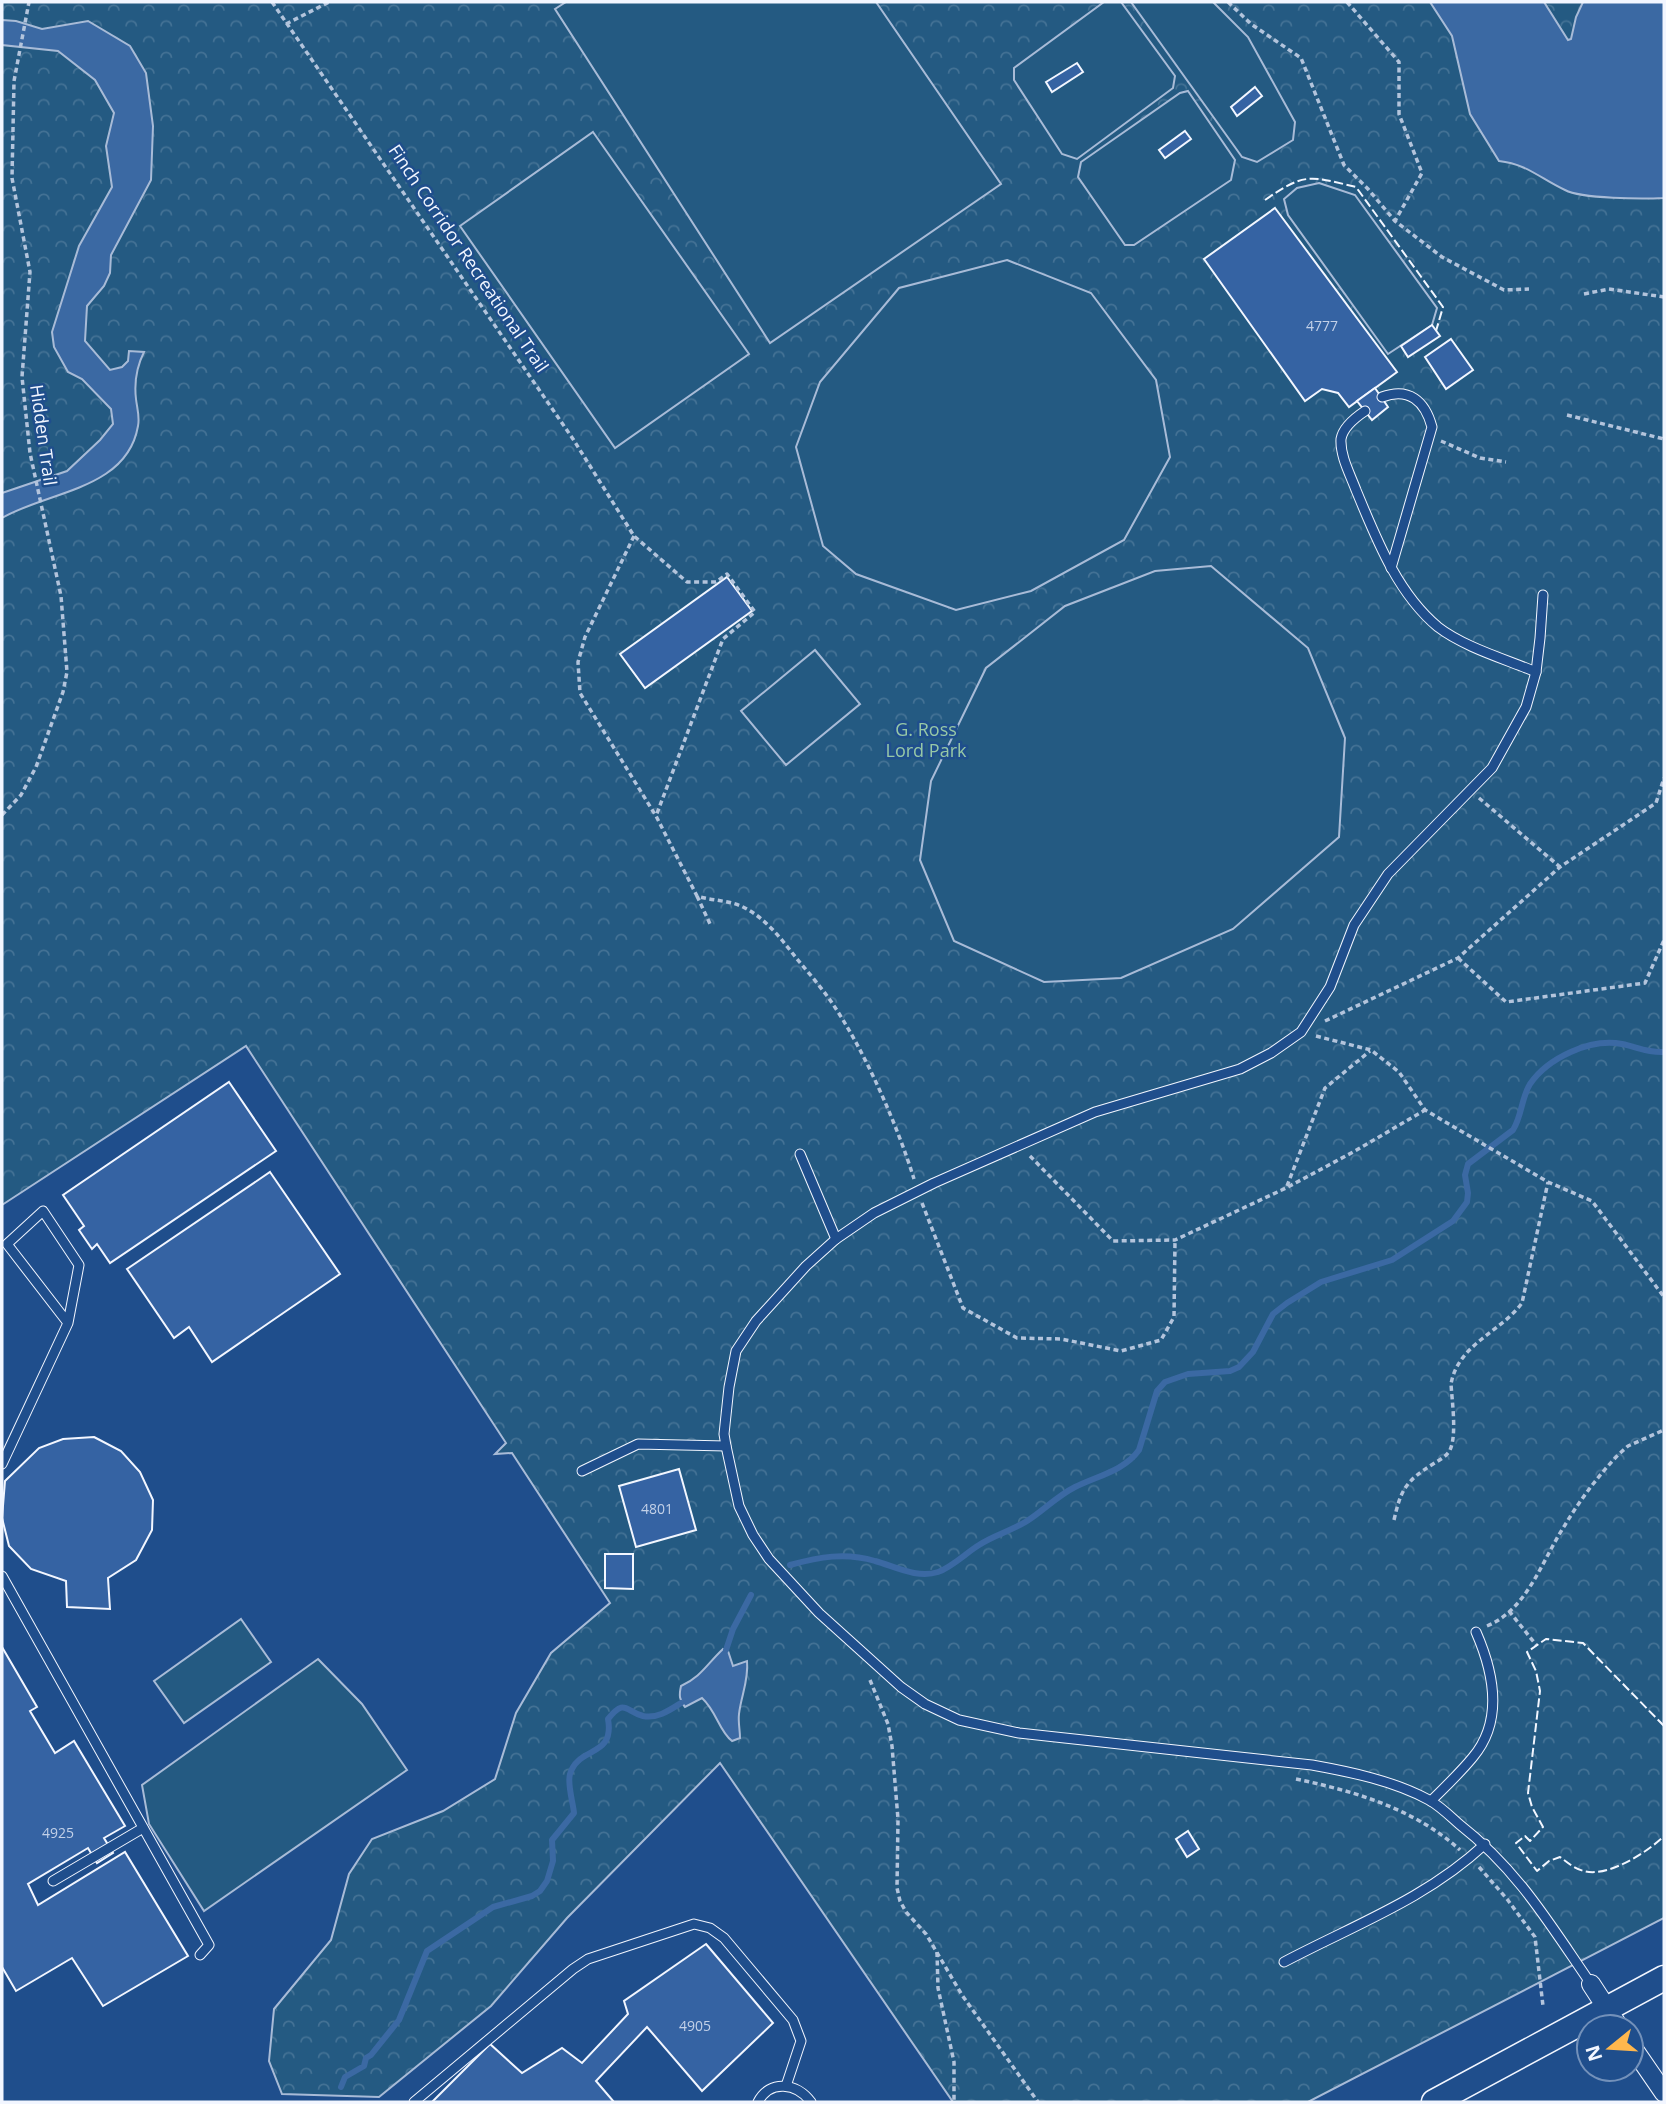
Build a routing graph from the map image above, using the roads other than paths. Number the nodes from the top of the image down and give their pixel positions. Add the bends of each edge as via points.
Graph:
1 (1381, 397) dead end
2 (1364, 411) dead end
3 (1391, 568) junction
4 (1543, 595) dead end
5 (1536, 672) junction
6 (800, 1154) dead end
7 (836, 1238) junction
8 (68, 1323) junction
9 (726, 1446) junction
10 (2, 1464) edge
11 (582, 1471) dead end
12 (2, 1576) edge
13 (1476, 1632) road end
14 (1431, 1801) junction
15 (144, 1828) junction
16 (1485, 1844) junction
17 (54, 1881) dead end
18 (200, 1955) dead end
19 (1284, 1962) dead end
20 (1664, 1978) edge
21 (1591, 1984) joint
22 (1609, 2013) edge
23 (1618, 2013) edge
24 (1575, 2035) edge
25 (1645, 2065) edge
26 (786, 2086) junction
27 (1664, 2093) edge
28 (414, 2102) edge
29 (758, 2102) edge
30 (811, 2102) edge
31 (1434, 2102) edge

1 - 3 lane via 1404,394 1417,400 1432,427
2 - 3 lane via 1341,436 1343,456
3 - 5 lane via 1420,610 1441,629
4 - 5 lane
5 - 7 lane via 1526,707 1492,768 1388,874 1354,925 1330,987 1301,1032 1240,1069 1096,1112 1019,1144 874,1213
6 - 7 lane
7 - 9 lane via 746,1334 736,1352
8 - 8 lane via 79,1265 43,1211 7,1244
8 - 10 lane
9 - 11 lane via 638,1444
9 - 14 lane via 739,1506 769,1559 860,1652 925,1704 959,1720 1019,1733 1349,1772
12 - 15 lane
13 - 14 lane via 1492,1684 1493,1715 1476,1753
14 - 16 lane
15 - 17 lane
15 - 18 lane via 209,1945
16 - 19 lane via 1395,1909
16 - 21 lane via 1528,1892
20 - 23 main road
21 - 22 street
24 - 31 main road
25 - 27 street
26 - 28 lane via 800,2041 793,2020 724,1938 694,1924 588,1959
26 - 29 lane via 768,2090
26 - 30 lane via 804,2093

